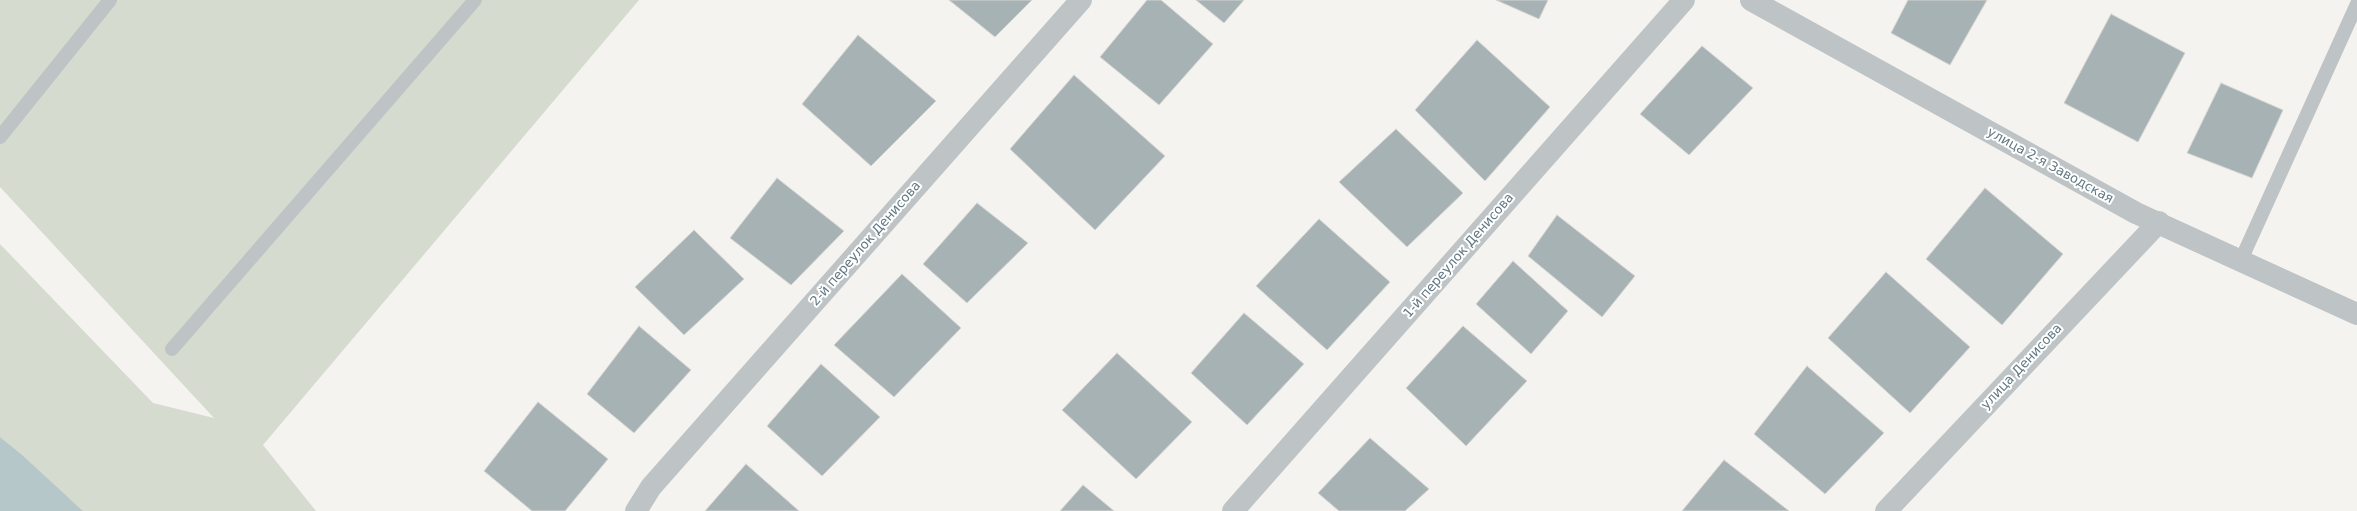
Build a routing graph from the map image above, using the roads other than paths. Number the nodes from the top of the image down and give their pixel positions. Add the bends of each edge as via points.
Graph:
1 (110, 0) edge
2 (475, 0) edge
3 (1082, 0) edge
4 (1684, 0) edge
5 (1751, 0) edge
6 (2357, 4) edge
7 (0, 137) edge
8 (2159, 222) junction
9 (2241, 260) junction
10 (2357, 314) edge
11 (172, 349) dead end
12 (636, 511) edge
13 (1233, 511) edge
14 (1886, 511) edge

1 - 7 lane
2 - 11 lane
3 - 12 street, 2-й переулок Денисова via 651,487
4 - 13 street, 1-й переулок Денисова
5 - 8 street, улица 2-я Заводская via 2136,213
6 - 9 lane
8 - 9 street, улица 2-я Заводская
8 - 14 street, улица Денисова
9 - 10 street, улица 2-я Заводская

